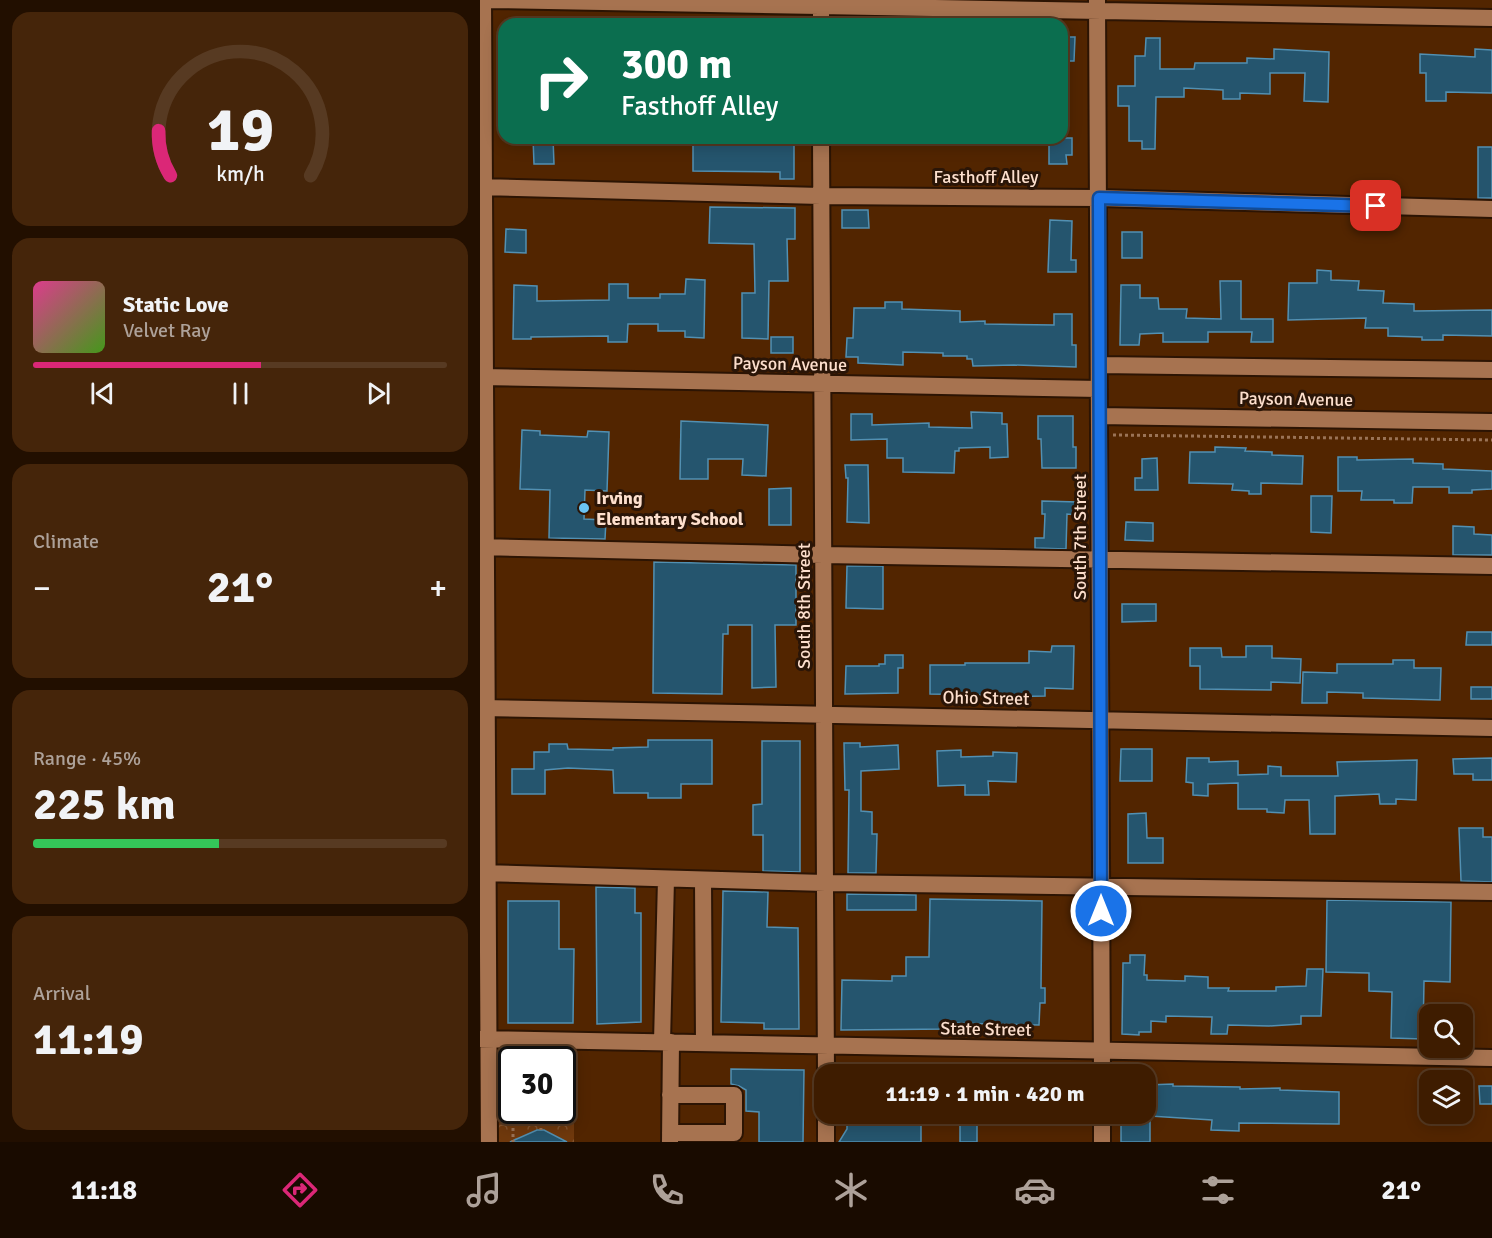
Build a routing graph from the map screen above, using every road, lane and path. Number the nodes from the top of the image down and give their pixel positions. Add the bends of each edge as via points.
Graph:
1 (483, 0) edge
2 (490, 0) edge
3 (821, 3) edge
4 (1097, 6) edge
5 (1492, 18) edge
6 (821, 144) edge
7 (482, 187) edge
8 (821, 196) junction
9 (1099, 198) junction
10 (1492, 209) edge
11 (1099, 365) junction
12 (1492, 369) edge
13 (482, 377) edge
14 (822, 384) junction
15 (1099, 389) junction
16 (1099, 416) junction
17 (1492, 422) edge
18 (1099, 434) junction
19 (1492, 440) edge
20 (483, 547) edge
21 (823, 555) junction
22 (1100, 560) junction
23 (1492, 566) edge
24 (483, 708) edge
25 (824, 715) junction
26 (1100, 720) junction
27 (1492, 728) edge
28 (484, 873) edge
29 (666, 879) junction
30 (703, 880) junction
31 (825, 883) junction
32 (1101, 888) junction
33 (1492, 892) edge
34 (484, 1039) edge
35 (667, 1042) junction
36 (704, 1043) junction
37 (826, 1045) junction
38 (1102, 1050) junction
39 (1492, 1058) edge
40 (826, 1064) edge
41 (1102, 1064) edge
42 (670, 1095) junction
43 (513, 1124) edge
44 (541, 1124) edge
45 (826, 1124) edge
46 (1102, 1124) edge
47 (541, 1130) dead end
48 (670, 1137) edge
49 (489, 1142) edge
50 (513, 1142) edge
51 (826, 1142) edge
52 (1102, 1142) edge

1 - 7 street
2 - 3 street
3 - 4 street
4 - 5 street
4 - 9 street, South 7th Street
6 - 8 street, South 8th Street
7 - 8 street, Fasthoff Alley
7 - 13 street
8 - 9 street, Fasthoff Alley
8 - 14 street, South 8th Street
9 - 10 street, Fasthoff Alley
9 - 11 street, South 7th Street
11 - 12 street, Payson Avenue
11 - 15 street, South 7th Street
13 - 14 street, Payson Avenue
13 - 20 street
14 - 15 street, Payson Avenue
14 - 21 street, South 8th Street
15 - 16 street, South 7th Street
16 - 17 street, Payson Avenue
16 - 18 street, South 7th Street
18 - 19 path
18 - 22 street, South 7th Street
20 - 21 street
20 - 24 street
21 - 22 street
21 - 25 street, South 8th Street
22 - 23 street
22 - 26 street, South 7th Street
24 - 25 street, Ohio Street
24 - 28 street
25 - 26 street, Ohio Street
25 - 31 street, South 8th Street
26 - 27 street, Ohio Street
26 - 32 street, South 7th Street
28 - 29 street
28 - 34 street
29 - 30 street
29 - 35 street
30 - 31 street
30 - 36 street
31 - 32 street
31 - 37 street, South 8th Street
32 - 33 street
32 - 38 street, South 7th Street
34 - 35 street, State Street
34 - 49 street
35 - 36 street, State Street
35 - 42 street
36 - 37 street, State Street
37 - 38 street, State Street
37 - 40 street, South 8th Street
38 - 39 street, State Street
38 - 41 street, South 7th Street
42 - 48 street
42 - 48 street via 734,1095 734,1133
43 - 50 path
44 - 47 path
45 - 51 street
46 - 52 street

